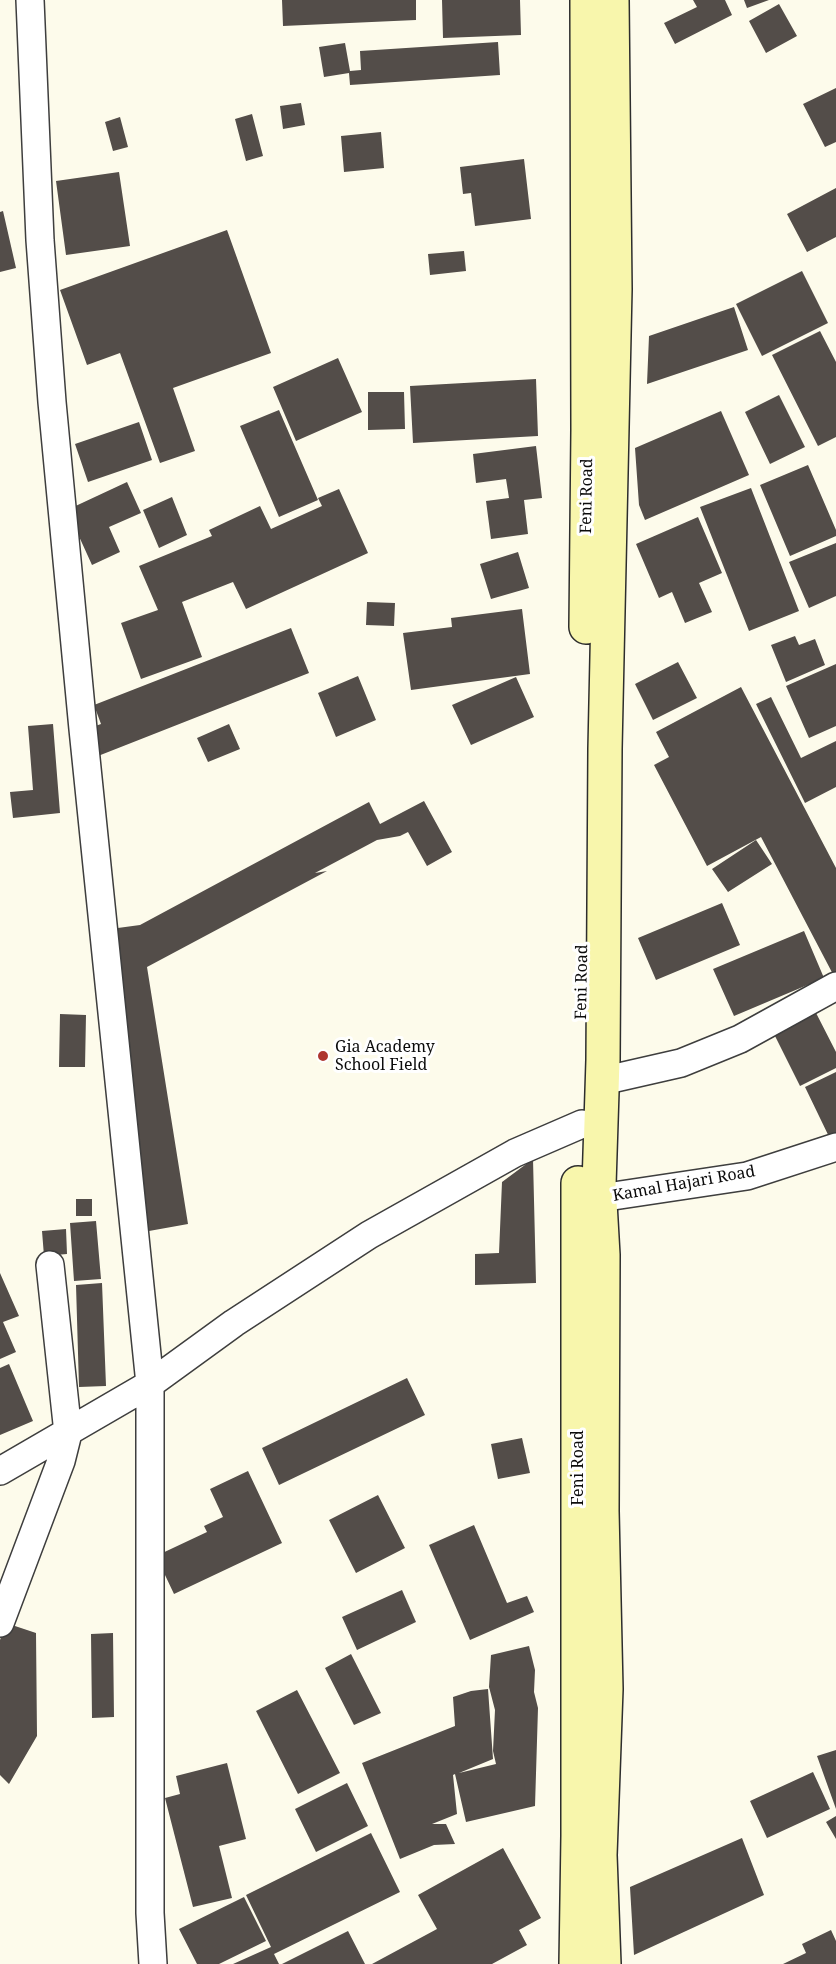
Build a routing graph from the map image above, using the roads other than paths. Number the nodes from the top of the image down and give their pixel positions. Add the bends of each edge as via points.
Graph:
1 (30, 0) edge
2 (587, 0) edge
3 (612, 0) edge
4 (836, 986) edge
5 (602, 1081) junction
6 (582, 1124) junction
7 (836, 1147) edge
8 (600, 1198) junction
9 (50, 1265) dead end
10 (150, 1384) junction
11 (68, 1433) junction
12 (0, 1471) edge
13 (0, 1623) edge
14 (153, 1964) edge
15 (576, 1964) edge
16 (604, 1964) edge

1 - 10 street via 40,240 52,402
2 - 6 main road, Feni Road
3 - 5 main road via 615,290
4 - 5 street via 740,1039 681,1062
5 - 8 main road
6 - 10 street via 514,1154 369,1235 234,1323
6 - 15 main road, Feni Road via 578,1185
7 - 8 street, Kamal Hajari Road via 747,1176
8 - 16 main road via 606,1689 600,1855
9 - 11 street
10 - 11 street
10 - 14 street
11 - 12 street
11 - 13 street

